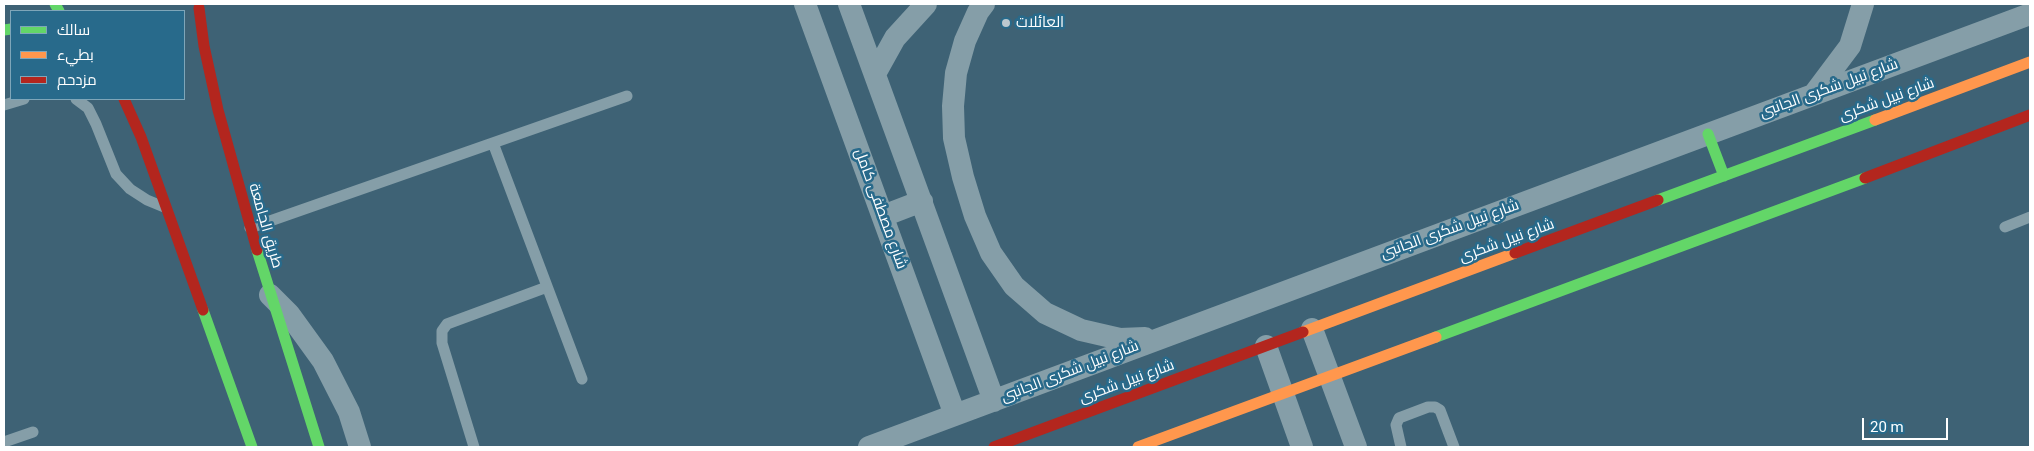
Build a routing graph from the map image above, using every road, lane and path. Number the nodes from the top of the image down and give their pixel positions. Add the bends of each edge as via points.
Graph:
1 (805, 4) edge
2 (850, 4) edge
3 (926, 4) edge
4 (984, 4) edge
5 (1863, 4) edge
6 (201, 6) edge
7 (2030, 14) edge
8 (187, 24) dead end
9 (2030, 62) edge
10 (875, 74) junction
11 (1814, 94) junction
12 (627, 96) dead end
13 (21, 100) edge
14 (77, 100) edge
15 (124, 100) edge
16 (4, 105) edge
17 (2030, 116) edge
18 (1708, 134) junction
19 (493, 143) junction
20 (1724, 176) junction
21 (922, 201) junction
22 (166, 208) junction
23 (883, 216) junction
24 (2030, 217) edge
25 (2005, 226) dead end
26 (250, 228) junction
27 (547, 288) junction
28 (269, 293) junction
29 (1312, 329) junction
30 (1161, 338) junction
31 (1266, 346) junction
32 (1330, 376) junction
33 (582, 378) dead end
34 (1282, 393) junction
35 (994, 400) junction
36 (955, 415) junction
37 (33, 432) dead end
38 (4, 442) edge
39 (252, 447) edge
40 (319, 447) edge
41 (360, 447) edge
42 (474, 447) edge
43 (869, 447) edge
44 (994, 447) edge
45 (1138, 447) edge
46 (1302, 447) edge
47 (1356, 447) edge
48 (1401, 447) edge
49 (1454, 447) edge

1 - 23 street, شارع مصطفى كامل
2 - 10 street
3 - 10 street via 895,38
4 - 30 street via 965,42 956,73 952,106 954,138 963,177 991,253 1014,286 1045,313 1081,330 1120,339
5 - 11 street via 1850,46
6 - 8 street
6 - 26 street, طريق الجامعة via 204,46 218,110
7 - 11 street, شارع نبيل شكرى الجانبى
9 - 20 street, شارع نبيل شكرى
10 - 21 street
11 - 18 street, شارع نبيل شكرى الجانبى
12 - 19 lane
13 - 16 lane
14 - 22 lane via 88,108 116,174 130,189
15 - 22 street
17 - 32 street
18 - 20 street
18 - 30 street, شارع نبيل شكرى الجانبى
19 - 26 lane
19 - 27 lane
20 - 29 street, شارع نبيل شكرى
21 - 23 street
21 - 35 street
22 - 39 street
23 - 36 street, شارع مصطفى كامل
24 - 25 lane
26 - 28 street, طريق الجامعة
27 - 33 lane
27 - 42 lane via 448,324 442,331 442,343
28 - 40 street, طريق الجامعة
28 - 41 street via 289,314 322,361 349,412
29 - 31 street, شارع نبيل شكرى
29 - 32 street
30 - 35 street, شارع نبيل شكرى الجانبى
31 - 34 street
31 - 44 street, شارع نبيل شكرى
32 - 34 street
32 - 47 street
34 - 45 street
34 - 46 street
35 - 36 street, شارع نبيل شكرى الجانبى
36 - 43 street, شارع نبيل شكرى الجانبى
37 - 38 lane
48 - 49 lane via 1396,425 1400,418 1435,407 1440,410

